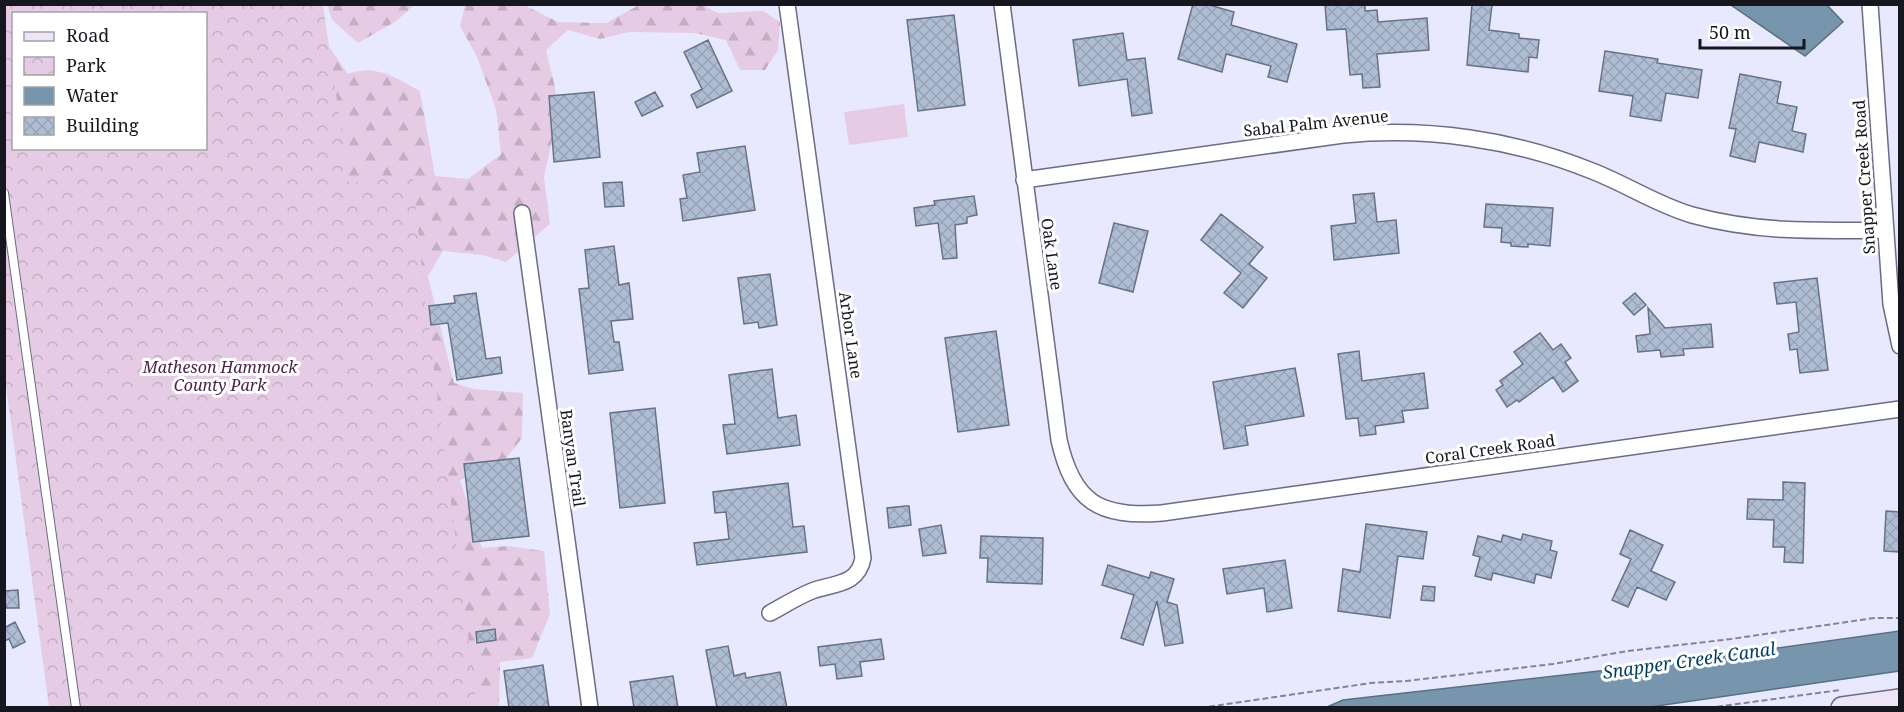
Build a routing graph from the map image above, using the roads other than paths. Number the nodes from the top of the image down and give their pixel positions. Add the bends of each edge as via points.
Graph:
1 (787, 4) edge
2 (1002, 4) edge
3 (1870, 4) edge
4 (1024, 180) junction
5 (4, 193) edge
6 (522, 213) dead end
7 (1886, 230) junction
8 (1899, 346) edge
9 (1899, 409) edge
10 (1088, 500) joint
11 (770, 613) dead end
12 (1844, 698) edge
13 (1899, 700) edge
14 (76, 708) edge
15 (590, 708) edge

1 - 11 street, Arbor Lane via 862,558 858,571 849,580 810,592
2 - 4 street, Oak Lane
3 - 7 street, Snapper Creek Road
4 - 7 street, Sabal Palm Avenue via 1343,135 1428,133 1548,154 1678,210 1739,226 1806,231
4 - 10 street, Oak Lane via 1062,456 1074,483
5 - 14 lane
6 - 15 street, Banyan Trail
7 - 8 street, Snapper Creek Road via 1891,304
9 - 10 street, Coral Creek Road via 1162,513 1132,514
12 - 13 main road

